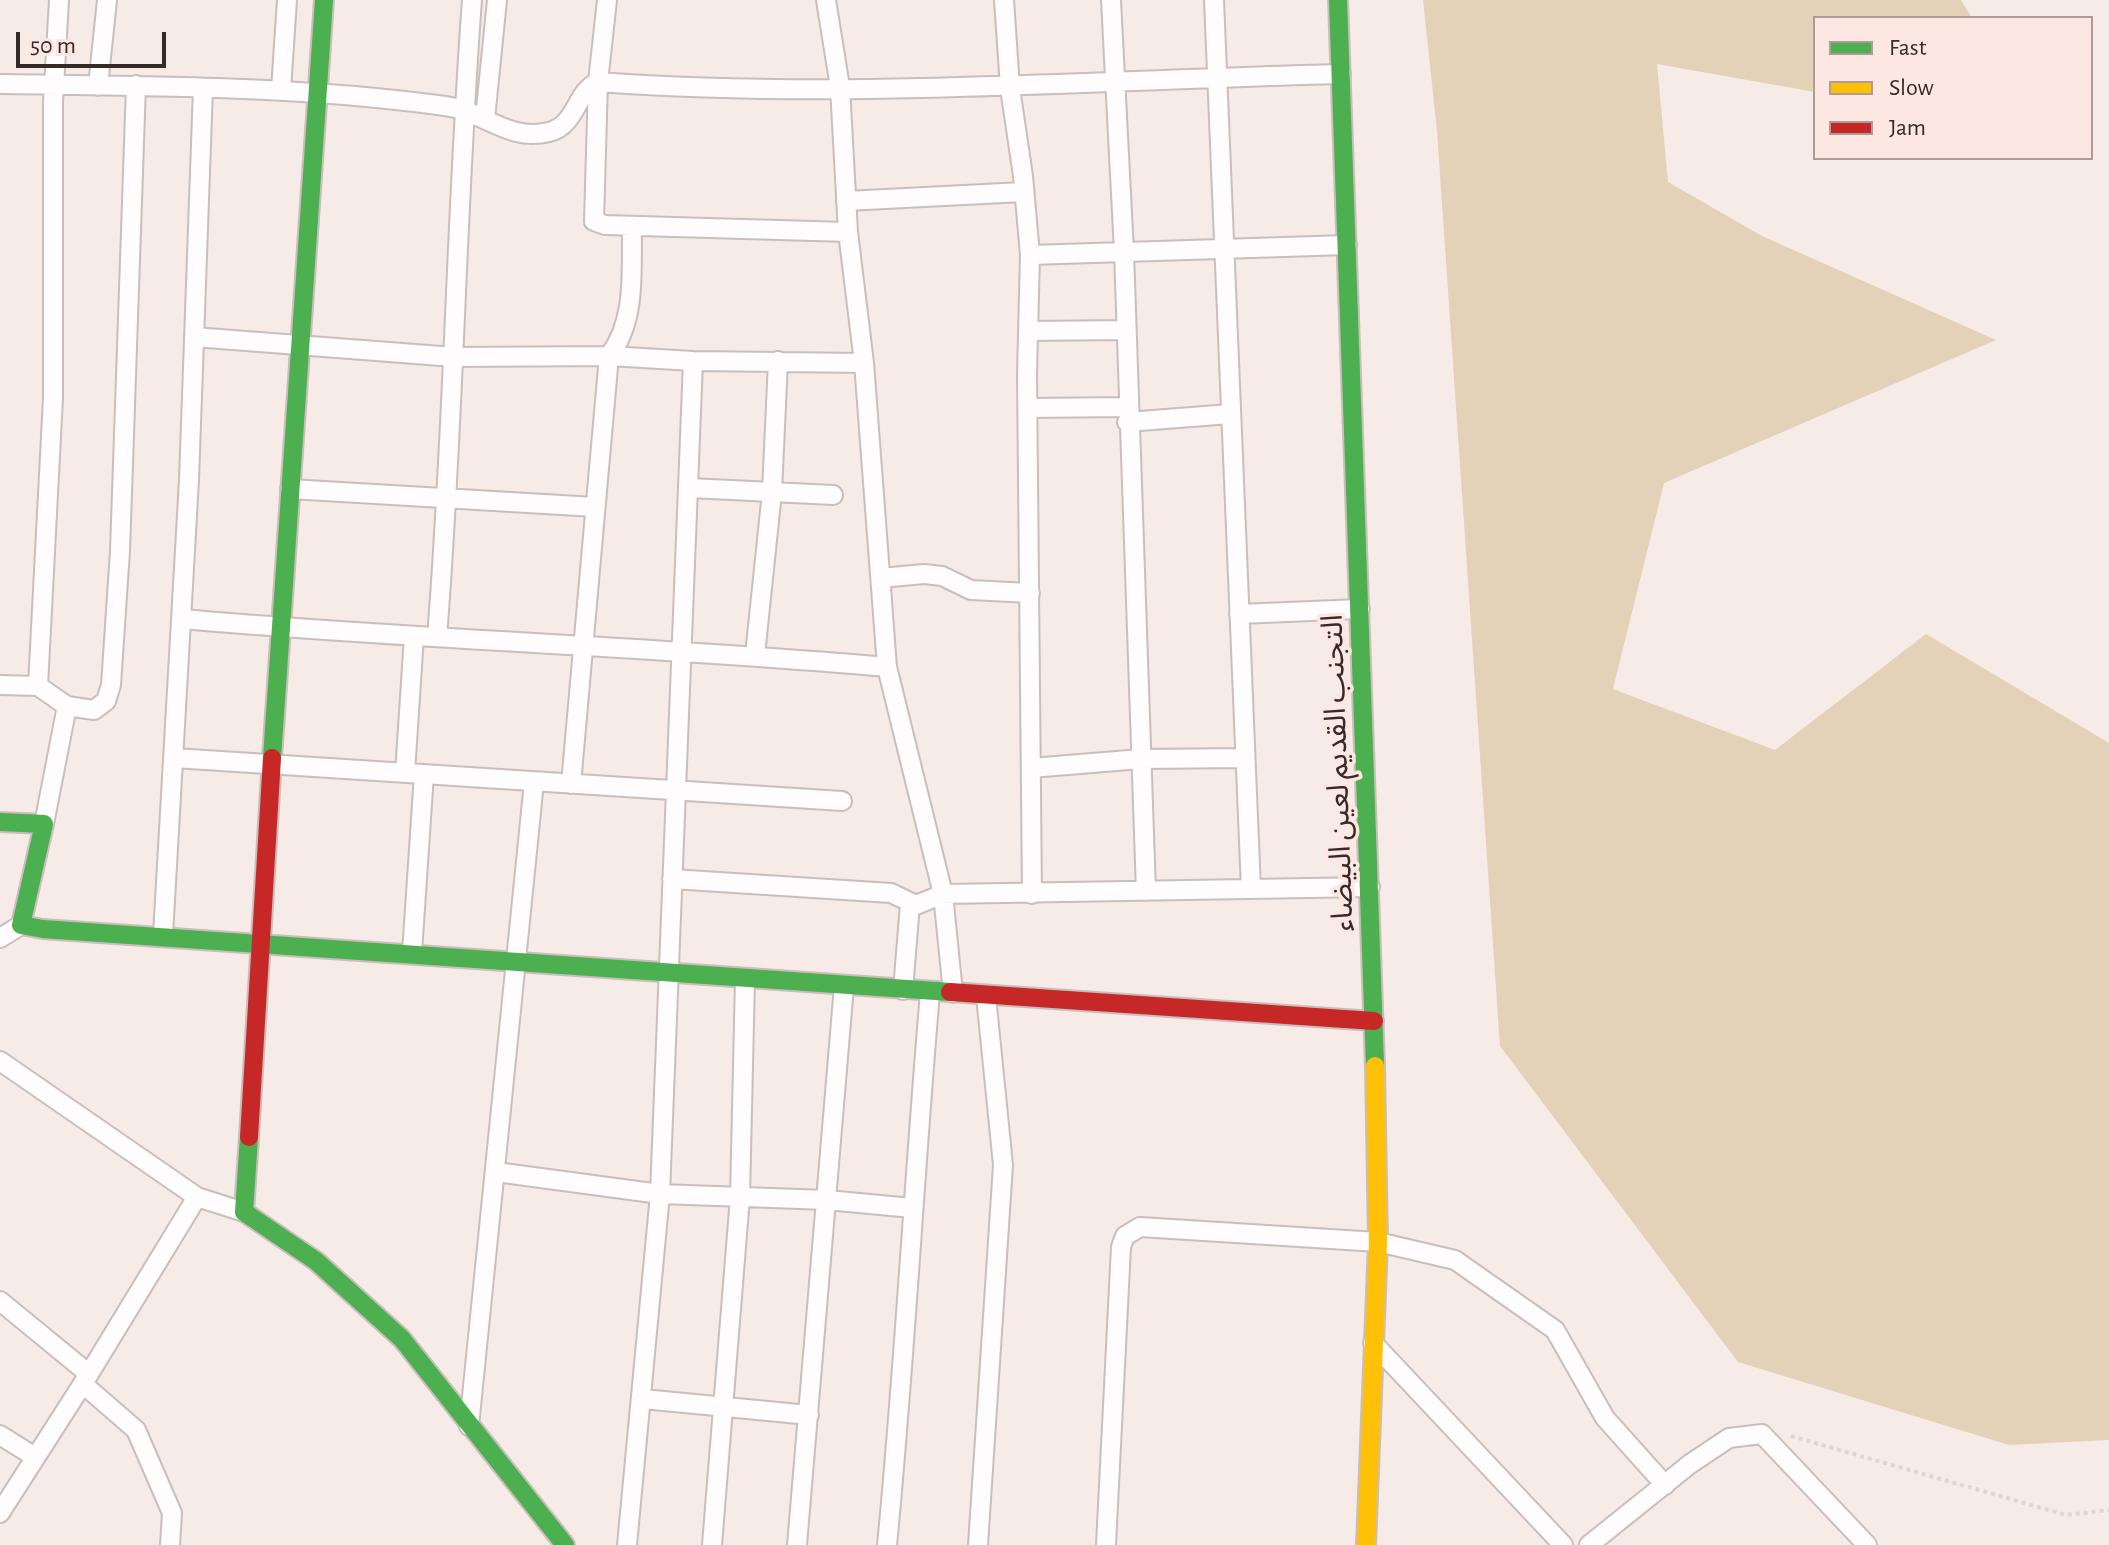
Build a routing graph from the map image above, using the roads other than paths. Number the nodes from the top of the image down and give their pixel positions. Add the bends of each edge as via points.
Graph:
1 (59, 0) edge
2 (107, 0) edge
3 (287, 0) edge
4 (324, 0) edge
5 (472, 0) edge
6 (497, 0) edge
7 (607, 0) edge
8 (826, 0) edge
9 (1004, 0) edge
10 (1111, 0) edge
11 (1214, 0) edge
12 (1338, 0) edge
13 (1341, 74) junction
14 (1218, 77) junction
15 (598, 82) junction
16 (1116, 83) junction
17 (0, 84) edge
18 (54, 85) junction
19 (136, 85) junction
20 (98, 86) junction
21 (840, 87) junction
22 (203, 88) junction
23 (1010, 88) junction
24 (281, 90) junction
25 (315, 91) junction
26 (464, 108) junction
27 (485, 119) junction
28 (1023, 192) junction
29 (846, 201) junction
30 (632, 226) junction
31 (848, 232) junction
32 (1347, 245) junction
33 (1223, 249) junction
34 (1124, 252) junction
35 (1030, 255) junction
36 (1125, 330) junction
37 (1028, 331) junction
38 (194, 337) junction
39 (298, 347) junction
40 (609, 356) junction
41 (454, 357) junction
42 (693, 361) junction
43 (778, 361) junction
44 (864, 363) junction
45 (1028, 408) junction
46 (1127, 414) junction
47 (1230, 414) junction
48 (690, 488) junction
49 (290, 489) junction
50 (772, 492) junction
51 (833, 495) dead end
52 (448, 498) junction
53 (595, 507) junction
54 (881, 578) junction
55 (1030, 593) junction
56 (1360, 609) junction
57 (1239, 614) junction
58 (182, 619) junction
59 (283, 628) junction
60 (414, 636) junction
61 (437, 637) junction
62 (582, 646) junction
63 (682, 651) junction
64 (755, 655) junction
65 (887, 667) junction
66 (0, 685) edge
67 (38, 686) junction
68 (67, 706) junction
69 (174, 758) junction
70 (1245, 758) junction
71 (1141, 759) junction
72 (274, 763) junction
73 (1031, 768) junction
74 (414, 773) junction
75 (534, 782) junction
76 (571, 784) junction
77 (678, 791) junction
78 (842, 801) dead end
79 (0, 822) edge
80 (44, 824) junction
81 (672, 879) junction
82 (1370, 887) junction
83 (1251, 889) junction
84 (1146, 891) junction
85 (943, 894) junction
86 (1032, 894) junction
87 (910, 904) junction
88 (21, 925) junction
89 (163, 935) junction
90 (0, 938) edge
91 (263, 942) junction
92 (412, 953) junction
93 (518, 962) junction
94 (669, 973) junction
95 (745, 979) junction
96 (844, 986) junction
97 (903, 990) junction
98 (930, 993) junction
99 (953, 993) junction
100 (986, 996) junction
101 (1374, 1021) junction
102 (0, 1061) edge
103 (496, 1172) junction
104 (660, 1194) junction
105 (197, 1197) junction
106 (740, 1197) junction
107 (827, 1200) junction
108 (912, 1208) junction
109 (244, 1212) junction
110 (1378, 1242) junction
111 (0, 1301) edge
112 (1373, 1343) junction
113 (86, 1379) junction
114 (643, 1399) junction
115 (723, 1409) junction
116 (809, 1415) junction
117 (469, 1426) junction
118 (0, 1435) edge
119 (35, 1457) junction
120 (1665, 1485) junction
121 (1, 1506) edge
122 (170, 1545) edge
123 (565, 1545) edge
124 (627, 1545) edge
125 (712, 1545) edge
126 (797, 1545) edge
127 (887, 1545) edge
128 (978, 1545) edge
129 (1106, 1545) edge
130 (1366, 1545) edge
131 (1563, 1545) edge
132 (1589, 1545) edge
133 (1867, 1545) edge

1 - 18 street
2 - 20 street
3 - 24 street
4 - 25 street
5 - 26 street
6 - 27 street
7 - 15 street
8 - 21 street
9 - 23 street
10 - 16 street
11 - 14 street
12 - 13 street, التجنب القديم لعين البيضاء
13 - 14 street
13 - 32 street, التجنب القديم لعين البيضاء
14 - 16 street
14 - 33 street
15 - 21 street via 714,90
15 - 27 street via 587,87 572,117 548,132 503,131
15 - 30 street via 592,219 597,224
16 - 23 street
16 - 34 street
17 - 18 street
18 - 20 street
18 - 67 street via 53,398
19 - 20 street
19 - 22 street
19 - 68 street via 111,685 102,707
21 - 23 street
21 - 29 street
22 - 24 street
22 - 38 street
23 - 28 street
24 - 25 street
25 - 26 street
25 - 39 street
26 - 27 street
26 - 41 street
28 - 29 street
28 - 35 street
29 - 31 street
30 - 31 street
30 - 40 street via 629,307 621,338
31 - 44 street
32 - 33 street
32 - 56 street, التجنب القديم لعين البيضاء
33 - 34 street
33 - 47 street
34 - 35 street
34 - 36 street
35 - 37 street
36 - 37 street
36 - 46 street
37 - 45 street
38 - 39 street
38 - 58 street
39 - 41 street
39 - 49 street
40 - 41 street
40 - 42 street
40 - 53 street
41 - 52 street
42 - 43 street
42 - 48 street
43 - 44 street
43 - 50 street
44 - 54 street
45 - 46 street
45 - 55 street
46 - 47 street
46 - 71 street
47 - 57 street
48 - 50 street
48 - 63 street
49 - 52 street
49 - 59 street
50 - 51 street
50 - 64 street
52 - 53 street
52 - 61 street
53 - 62 street
54 - 55 street via 924,574 971,590
54 - 65 street
55 - 73 street
56 - 57 street
56 - 82 street, التجنب القديم لعين البيضاء
57 - 70 street
58 - 59 street
58 - 69 street
59 - 60 street
59 - 72 street
60 - 61 street
60 - 74 street
61 - 62 street
62 - 63 street
62 - 76 street
63 - 64 street
63 - 77 street
64 - 65 street
65 - 85 street
66 - 67 street
67 - 68 street
68 - 80 street
69 - 72 street
69 - 89 street
70 - 71 street
70 - 83 street
71 - 73 street
71 - 84 street
72 - 74 street
72 - 91 street
73 - 86 street
74 - 75 street
74 - 92 street
75 - 76 street
75 - 93 street
76 - 77 street
77 - 78 street
77 - 81 street
79 - 80 street
80 - 88 street
81 - 87 street via 891,893
81 - 94 street
82 - 83 street
82 - 101 street, التجنب القديم لعين البيضاء
83 - 84 street
84 - 86 street
85 - 86 street
85 - 87 street
85 - 99 street
87 - 97 street
88 - 89 street
88 - 90 street
89 - 91 street
91 - 92 street
91 - 109 street
92 - 93 street
93 - 94 street
93 - 103 street
94 - 95 street
94 - 104 street
95 - 96 street
95 - 106 street
96 - 97 street
96 - 107 street
97 - 98 street
98 - 99 street
98 - 108 street
99 - 100 street
100 - 101 street
100 - 128 street via 1003,1165
101 - 110 street, التجنب القديم لعين البيضاء
102 - 105 street
103 - 104 street
103 - 117 street
104 - 106 street
104 - 114 street
105 - 109 street
105 - 113 street
106 - 107 street
106 - 115 street
107 - 108 street
107 - 116 street
108 - 127 street
109 - 117 street via 331,1270 422,1362
110 - 112 street, التجنب القديم لعين البيضاء
110 - 120 street via 1455,1260 1555,1330 1605,1418
110 - 129 street via 1140,1227 1125,1236 1119,1262
111 - 113 street
112 - 130 street, التجنب القديم لعين البيضاء
112 - 131 street
113 - 119 street
113 - 122 street via 136,1430 172,1513
114 - 115 street
114 - 124 street
115 - 116 street
115 - 125 street
116 - 126 street
117 - 123 street
118 - 119 street
119 - 121 street
120 - 132 street
120 - 133 street via 1729,1438 1762,1434

